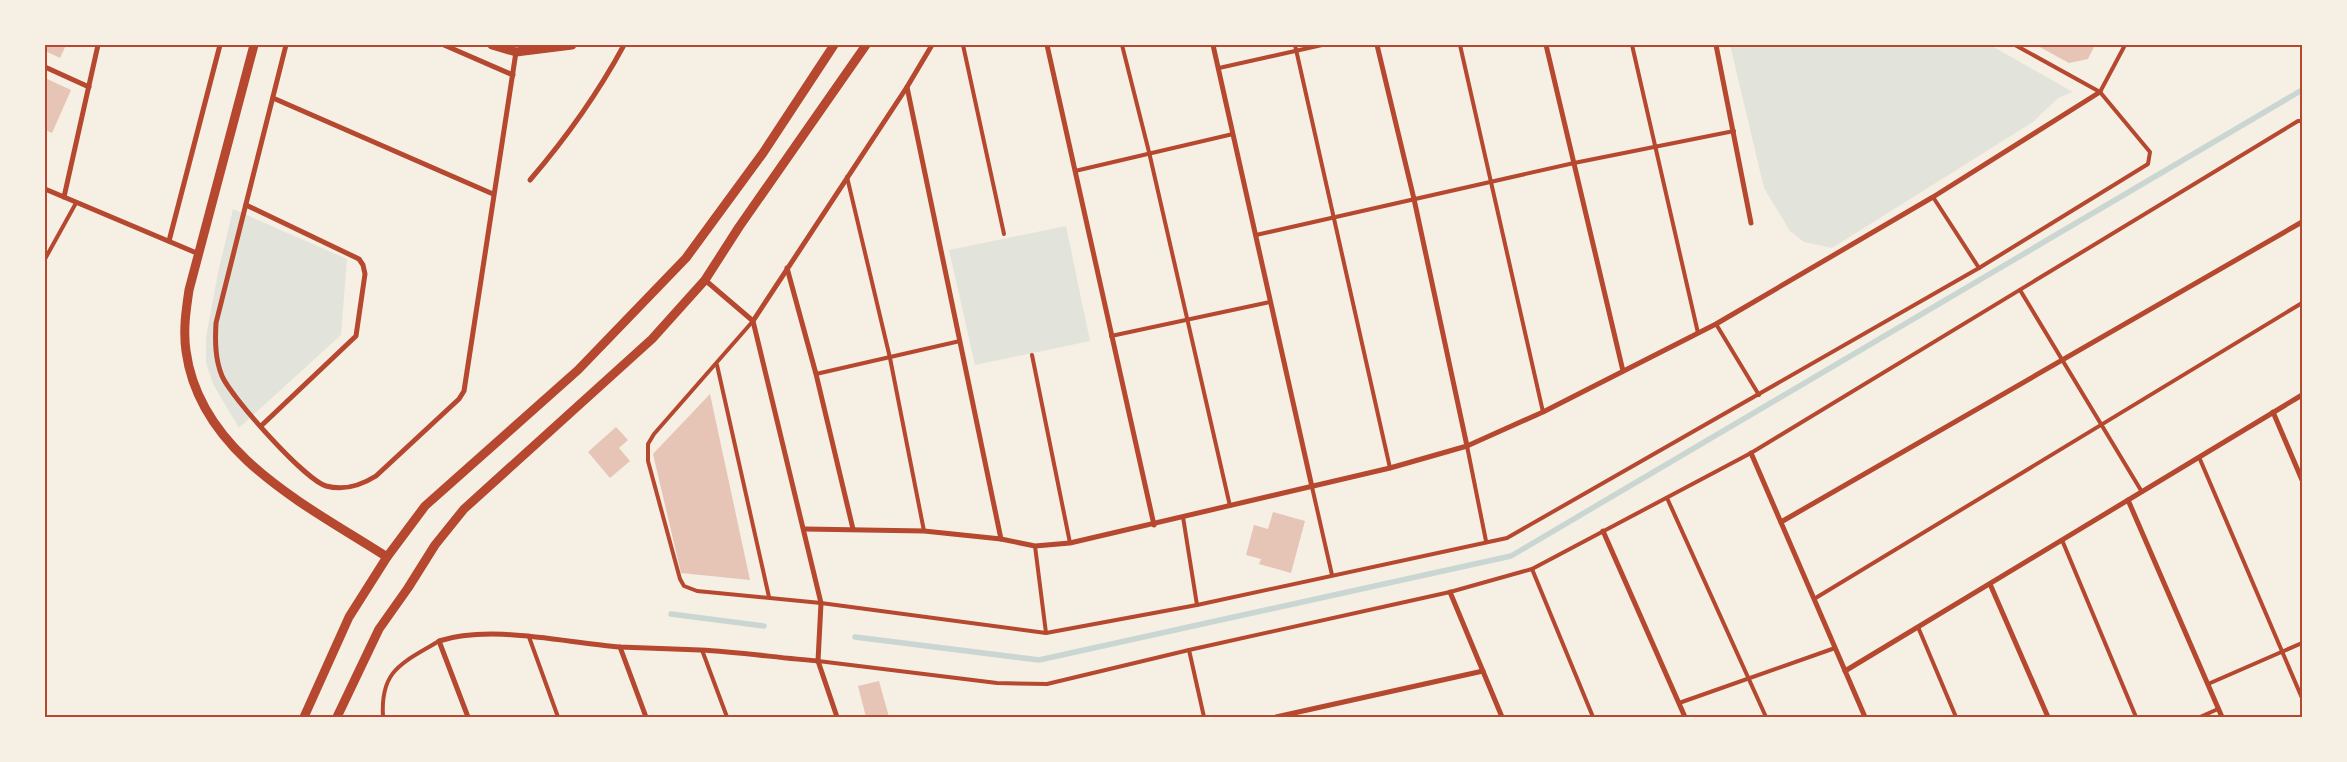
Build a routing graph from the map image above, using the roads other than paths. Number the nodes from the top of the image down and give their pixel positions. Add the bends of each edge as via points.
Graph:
1 (98, 45) edge
2 (220, 45) edge
3 (254, 45) edge
4 (286, 45) edge
5 (444, 45) edge
6 (492, 45) edge
7 (572, 45) edge
8 (624, 45) edge
9 (834, 45) edge
10 (866, 45) edge
11 (932, 45) edge
12 (963, 45) edge
13 (1047, 45) edge
14 (1122, 45) edge
15 (1214, 45) edge
16 (1295, 45) edge
17 (1322, 45) edge
18 (1377, 45) edge
19 (1460, 45) edge
20 (1546, 45) edge
21 (1632, 45) edge
22 (1716, 45) edge
23 (2015, 45) edge
24 (2125, 45) edge
25 (1296, 51) junction
26 (516, 52) junction
27 (45, 67) edge
28 (1218, 68) junction
29 (513, 75) junction
30 (89, 87) junction
31 (906, 88) junction
32 (2100, 92) junction
33 (273, 98) junction
34 (2302, 121) edge
35 (1734, 131) junction
36 (1233, 134) junction
37 (1655, 146) junction
38 (1149, 152) junction
39 (1574, 163) junction
40 (1075, 170) junction
41 (847, 177) junction
42 (530, 180) dead end
43 (1491, 182) junction
44 (45, 189) edge
45 (493, 194) junction
46 (1934, 197) junction
47 (64, 198) junction
48 (1414, 199) junction
49 (76, 203) junction
50 (246, 204) junction
51 (1334, 217) junction
52 (2302, 222) edge
53 (1751, 223) dead end
54 (1004, 234) dead end
55 (1256, 235) junction
56 (169, 241) junction
57 (200, 254) junction
58 (45, 259) edge
59 (787, 268) junction
60 (1979, 268) junction
61 (705, 280) junction
62 (2020, 290) junction
63 (1270, 302) junction
64 (2302, 303) edge
65 (1187, 320) junction
66 (753, 321) junction
67 (1716, 324) junction
68 (1698, 333) junction
69 (1111, 336) junction
70 (961, 340) junction
71 (1032, 355) dead end
72 (890, 358) junction
73 (2062, 360) junction
74 (717, 365) junction
75 (1623, 371) junction
76 (816, 374) junction
77 (1759, 395) junction
78 (2302, 395) edge
79 (1543, 412) junction
80 (2273, 412) junction
81 (2101, 425) junction
82 (260, 426) junction
83 (1467, 446) junction
84 (1751, 453) junction
85 (2199, 457) junction
86 (1390, 468) junction
87 (2302, 480) edge
88 (1312, 488) junction
89 (2142, 492) junction
90 (1667, 498) junction
91 (2128, 500) junction
92 (1230, 506) junction
93 (1183, 517) junction
94 (1781, 522) junction
95 (1154, 524) junction
96 (805, 529) junction
97 (853, 529) junction
98 (924, 530) junction
99 (1603, 531) junction
100 (1001, 539) junction
101 (2062, 540) junction
102 (1486, 541) junction
103 (1070, 543) junction
104 (1035, 546) junction
105 (387, 557) junction
106 (1532, 569) junction
107 (1332, 575) junction
108 (1990, 584) junction
109 (1450, 592) junction
110 (769, 597) junction
111 (1814, 599) junction
112 (821, 603) junction
113 (1197, 605) junction
114 (1918, 627) junction
115 (1046, 633) junction
116 (529, 637) junction
117 (439, 641) junction
118 (2302, 644) edge
119 (620, 646) junction
120 (1835, 648) junction
121 (702, 650) junction
122 (1189, 650) junction
123 (2282, 652) junction
124 (818, 662) junction
125 (1483, 671) junction
126 (1845, 672) junction
127 (1749, 678) junction
128 (2208, 684) junction
129 (2302, 698) edge
130 (1678, 703) junction
131 (2218, 709) junction
132 (304, 717) edge
133 (337, 717) edge
134 (383, 717) edge
135 (468, 717) edge
136 (558, 717) edge
137 (646, 717) edge
138 (727, 717) edge
139 (837, 717) edge
140 (1204, 717) edge
141 (1276, 717) edge
142 (1502, 717) edge
143 (1593, 717) edge
144 (1684, 717) edge
145 (1766, 717) edge
146 (1865, 717) edge
147 (1956, 717) edge
148 (2048, 717) edge
149 (2136, 717) edge
150 (2200, 717) edge
151 (2222, 717) edge

1 - 30 street
2 - 56 street
3 - 57 street
4 - 33 street
5 - 29 street
6 - 26 street
7 - 26 street
8 - 42 street via 570,133
9 - 105 street via 763,153 686,258 578,370 425,506
10 - 61 street
11 - 31 street
12 - 54 lane
13 - 40 street
14 - 38 lane
15 - 28 street
16 - 25 lane
17 - 25 lane
18 - 48 street
19 - 43 lane
20 - 39 street
21 - 37 lane
22 - 35 street
23 - 32 lane
24 - 32 lane
25 - 28 lane
25 - 51 lane
26 - 29 street
27 - 30 street
28 - 36 street
29 - 45 street
30 - 47 street
31 - 41 street
31 - 70 street
32 - 46 street
32 - 60 lane via 2150,152 2148,164
33 - 45 street
33 - 50 street
34 - 62 lane
35 - 37 lane
35 - 53 street
36 - 38 lane
36 - 55 street
37 - 39 lane
37 - 68 lane
38 - 40 lane
38 - 65 lane
39 - 43 lane
39 - 75 street
40 - 69 street
41 - 59 street
41 - 72 lane
43 - 48 lane
43 - 79 lane
44 - 47 street
45 - 82 street via 467,380 458,400 376,476 351,487 323,485
46 - 60 lane
46 - 67 street
47 - 49 street
48 - 51 lane
48 - 83 street
49 - 56 street
49 - 58 lane
50 - 82 street via 216,323 215,339 222,377
50 - 82 street via 359,259 365,274 356,336
51 - 55 lane
51 - 86 lane
52 - 73 street
55 - 63 street
56 - 57 street
57 - 105 street via 189,290 186,352 196,391 213,423 243,457 276,485
59 - 66 street
59 - 76 street
60 - 77 lane
61 - 66 street
61 - 133 street via 652,338 464,509 435,545 379,629
62 - 73 lane
62 - 84 lane
63 - 65 lane
63 - 88 street
64 - 81 lane
65 - 69 lane
65 - 92 lane
66 - 74 lane
66 - 96 street
67 - 68 street
67 - 77 lane
68 - 75 street
69 - 95 street
70 - 72 lane
70 - 100 street
71 - 103 lane
72 - 76 lane
72 - 98 lane
73 - 81 lane
73 - 94 street
74 - 110 lane
74 - 110 lane via 654,434 648,444 648,461 676,568 684,586 697,592
75 - 79 street
76 - 97 street
77 - 102 lane via 1508,538
78 - 80 street
79 - 83 street
80 - 85 street
80 - 87 street
81 - 89 lane
81 - 111 lane
83 - 86 street
83 - 102 lane
84 - 90 lane
84 - 94 street
85 - 89 street
85 - 123 lane
86 - 88 street
88 - 92 street
88 - 107 lane
89 - 91 street
90 - 99 lane
90 - 127 lane
91 - 101 street
91 - 128 street
92 - 93 street
93 - 95 street
93 - 113 lane
94 - 111 street
95 - 103 street
96 - 97 street
96 - 112 street
97 - 98 street
98 - 100 street
99 - 106 lane
99 - 130 street
100 - 104 street
101 - 108 street
101 - 149 lane
102 - 107 lane
103 - 104 street
104 - 115 lane
105 - 132 street via 349,617
106 - 109 lane
106 - 143 lane
107 - 113 lane
108 - 114 street
108 - 148 street
109 - 122 lane
109 - 125 street
110 - 112 lane
111 - 120 street
112 - 115 lane
112 - 124 street
113 - 115 lane
114 - 126 street
114 - 147 lane
116 - 117 street via 475,634 456,635
116 - 119 street
116 - 136 lane
117 - 134 lane via 398,665 382,698
117 - 135 street
118 - 123 lane
119 - 121 street
119 - 137 street
120 - 126 street
120 - 127 lane
121 - 124 street
121 - 138 lane
122 - 124 lane via 1061,681 1028,685
122 - 140 lane
123 - 128 lane
123 - 129 lane
124 - 139 street
125 - 141 street
125 - 142 street
126 - 146 street
127 - 130 lane
127 - 145 lane
128 - 131 street
130 - 144 street
131 - 150 lane
131 - 151 street

